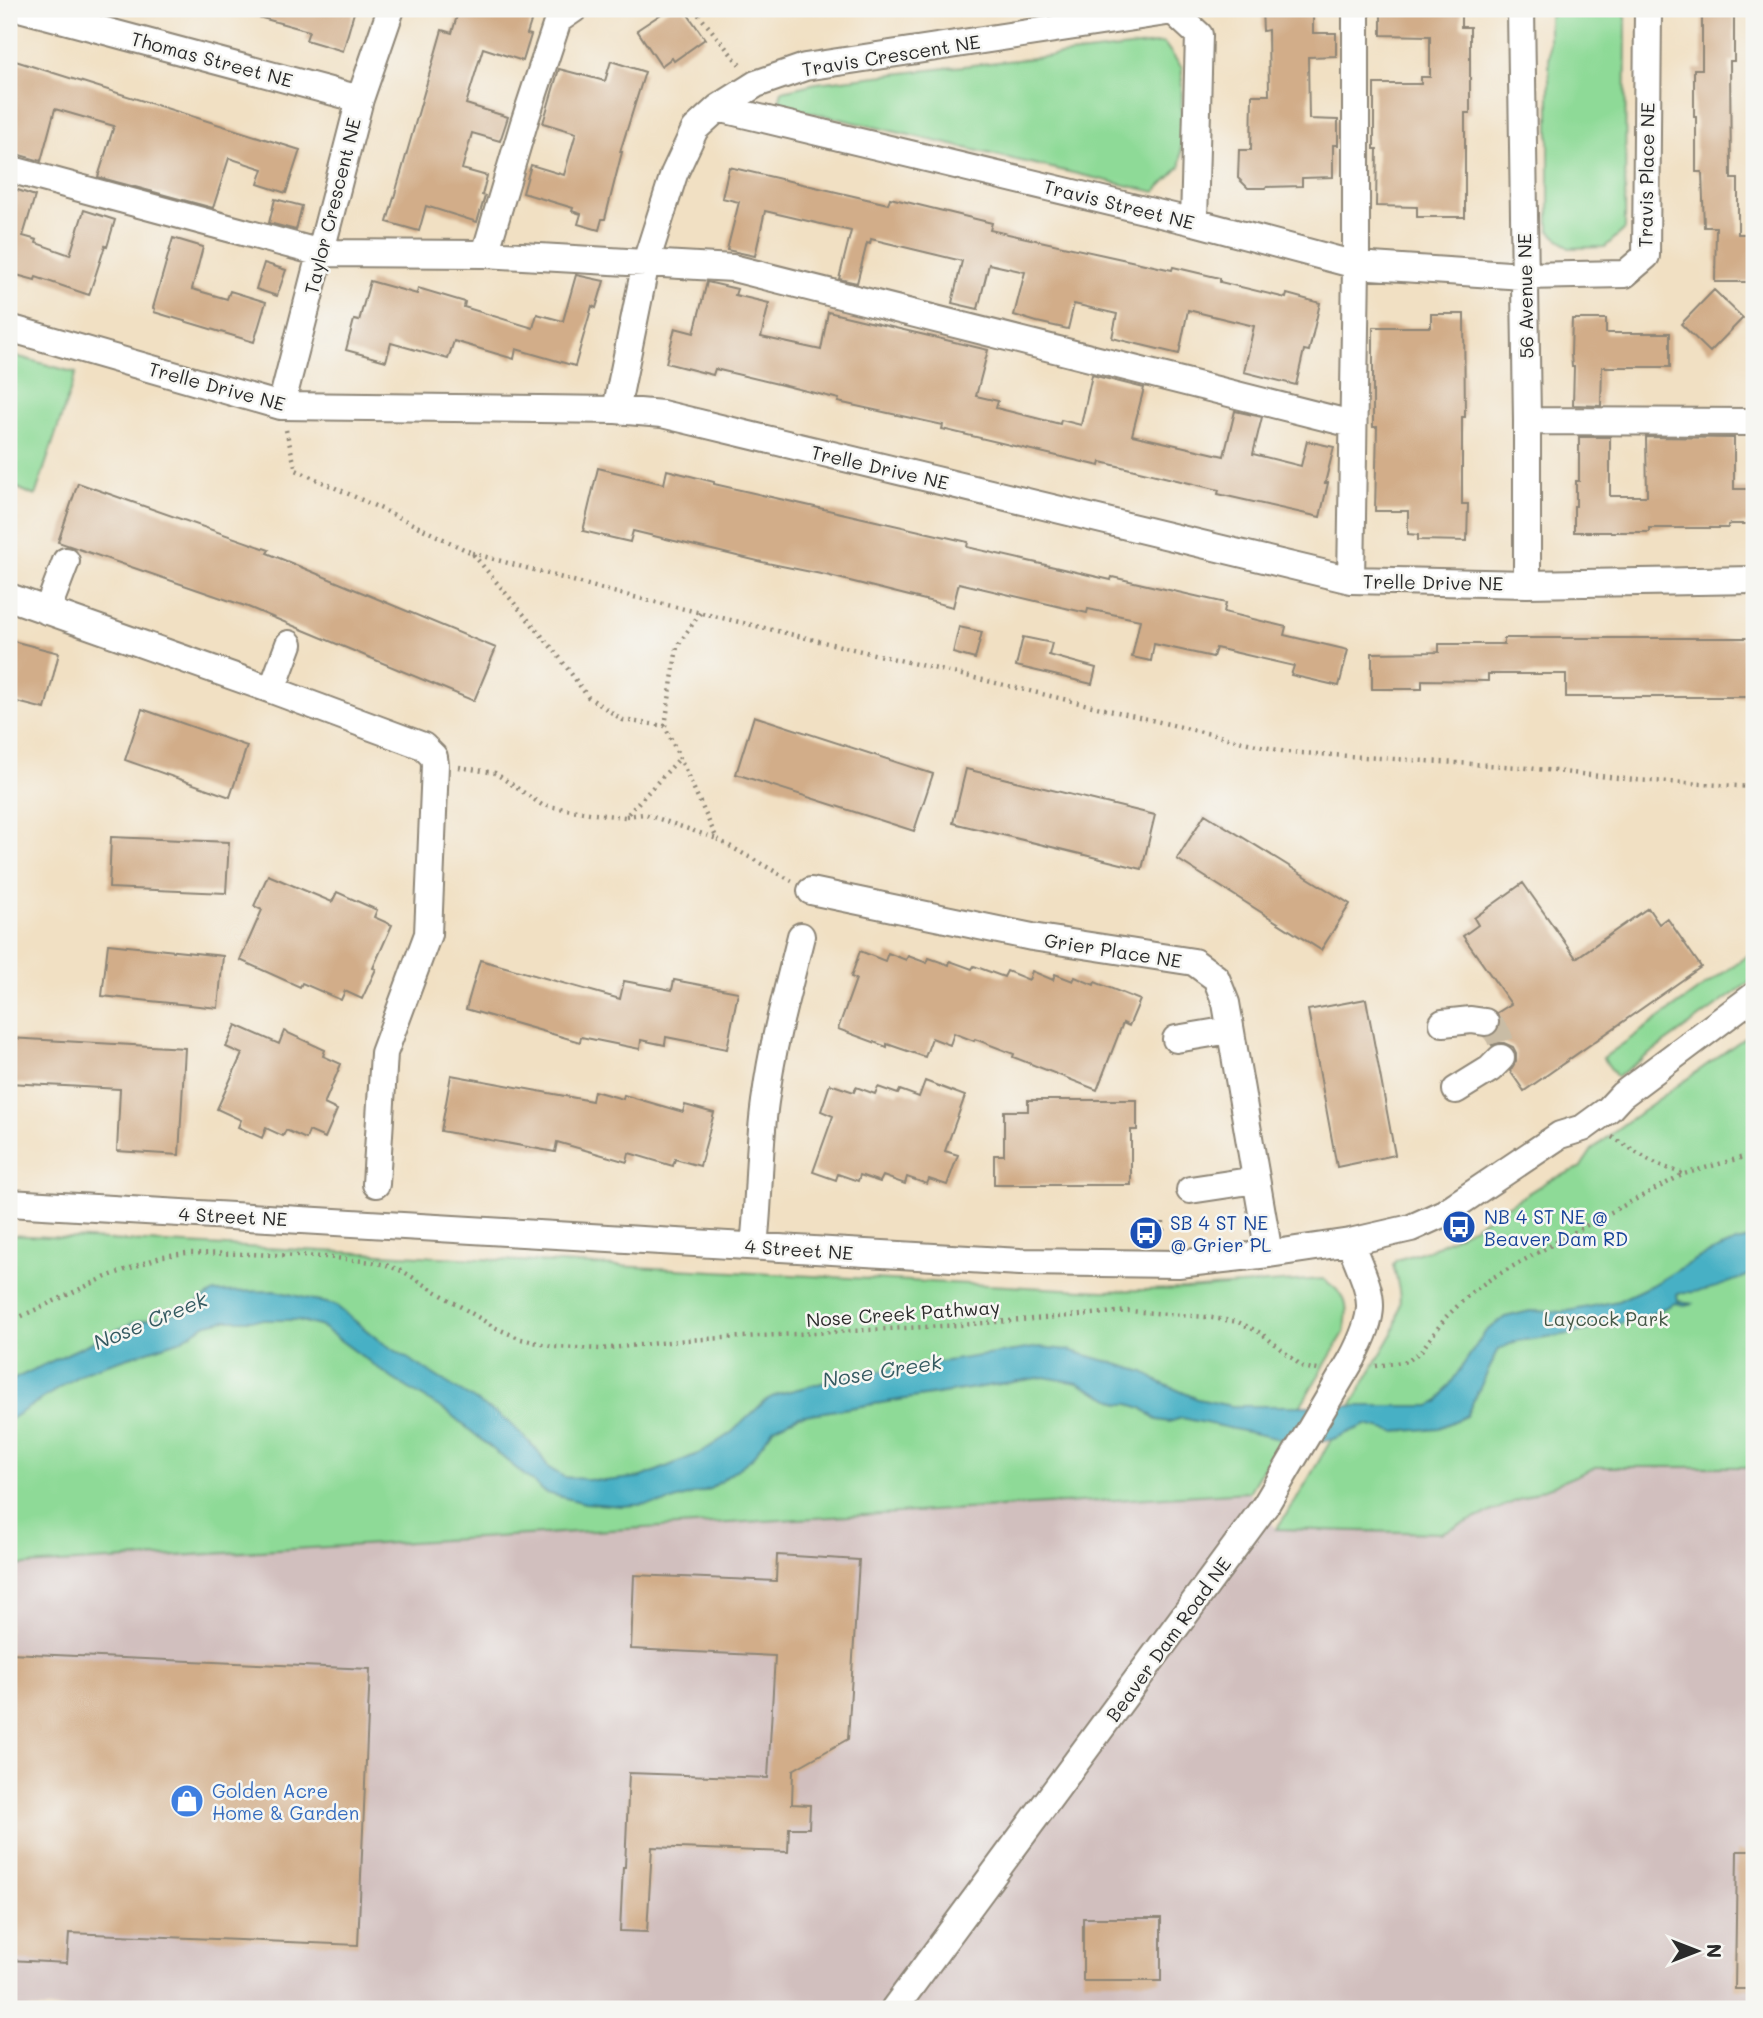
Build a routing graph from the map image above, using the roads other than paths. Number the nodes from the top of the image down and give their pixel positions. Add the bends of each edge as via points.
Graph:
1 (23, 9) edge
2 (391, 9) edge
3 (574, 9) edge
4 (1356, 9) edge
5 (1521, 9) edge
6 (1648, 9) edge
7 (360, 99) junction
8 (718, 108) junction
9 (9, 169) edge
10 (1194, 222) junction
11 (321, 253) junction
12 (485, 254) junction
13 (646, 262) junction
14 (1356, 265) junction
15 (1524, 276) junction
16 (9, 328) edge
17 (281, 406) junction
18 (616, 410) junction
19 (1527, 421) junction
20 (1754, 422) edge
21 (1352, 425) junction
22 (66, 561) dead end
23 (1351, 580) junction
24 (1754, 580) edge
25 (1527, 584) junction
26 (9, 597) edge
27 (47, 611) junction
28 (289, 644) dead end
29 (272, 690) junction
30 (811, 891) road end
31 (801, 936) dead end
32 (1754, 996) edge
33 (1485, 1022) dead end
34 (1443, 1023) dead end
35 (1230, 1030) junction
36 (1176, 1038) dead end
37 (1501, 1058) dead end
38 (1456, 1090) dead end
39 (1256, 1180) junction
40 (376, 1184) dead end
41 (1191, 1190) dead end
42 (9, 1203) edge
43 (1350, 1242) junction
44 (754, 1245) junction
45 (1269, 1254) junction
46 (894, 2009) edge

1 - 7 street, Thomas Street NE
2 - 7 street, Taylor Crescent NE
3 - 12 street via 558,20
4 - 14 street
5 - 15 street, 56 Avenue NE
6 - 15 street, Travis Place NE via 1646,256 1625,274
7 - 11 street, Taylor Crescent NE
8 - 10 street, Travis Street NE
8 - 10 street, Travis Crescent NE via 756,84 804,67 1173,11 1199,35
8 - 13 street, Travis Crescent NE via 695,129 674,174
9 - 11 street
10 - 14 street, Travis Street NE
11 - 12 street
11 - 17 street, Taylor Crescent NE
12 - 13 street
13 - 18 street, Travis Crescent NE
13 - 21 street via 733,268
14 - 15 street, Travis Street NE
14 - 21 street
15 - 19 street, 56 Avenue NE
16 - 17 street, Trelle Drive NE
17 - 18 street, Trelle Drive NE
18 - 23 street, Trelle Drive NE via 662,414
19 - 20 street
19 - 25 street, 56 Avenue NE
21 - 23 street
22 - 27 street
23 - 25 street, Trelle Drive NE
24 - 25 street, Trelle Drive NE
26 - 27 street
27 - 29 street
28 - 29 street
29 - 40 street via 423,746 435,761 428,934 384,1053
30 - 35 street, Grier Place NE via 1032,937 1194,962 1216,978
31 - 44 street via 765,1097
32 - 43 street, 4 Street NE via 1583,1128 1560,1135 1444,1213 1411,1227
33 - 34 street
35 - 36 street
35 - 39 street, Grier Place NE
37 - 38 street
39 - 41 street
39 - 45 street, Grier Place NE
42 - 44 street, 4 Street NE
43 - 45 street, 4 Street NE
43 - 46 street, Beaver Dam Road NE, bridge via 1369,1289 1371,1308 1366,1331 1349,1365 1265,1506
44 - 45 street, 4 Street NE via 1095,1264 1178,1264

